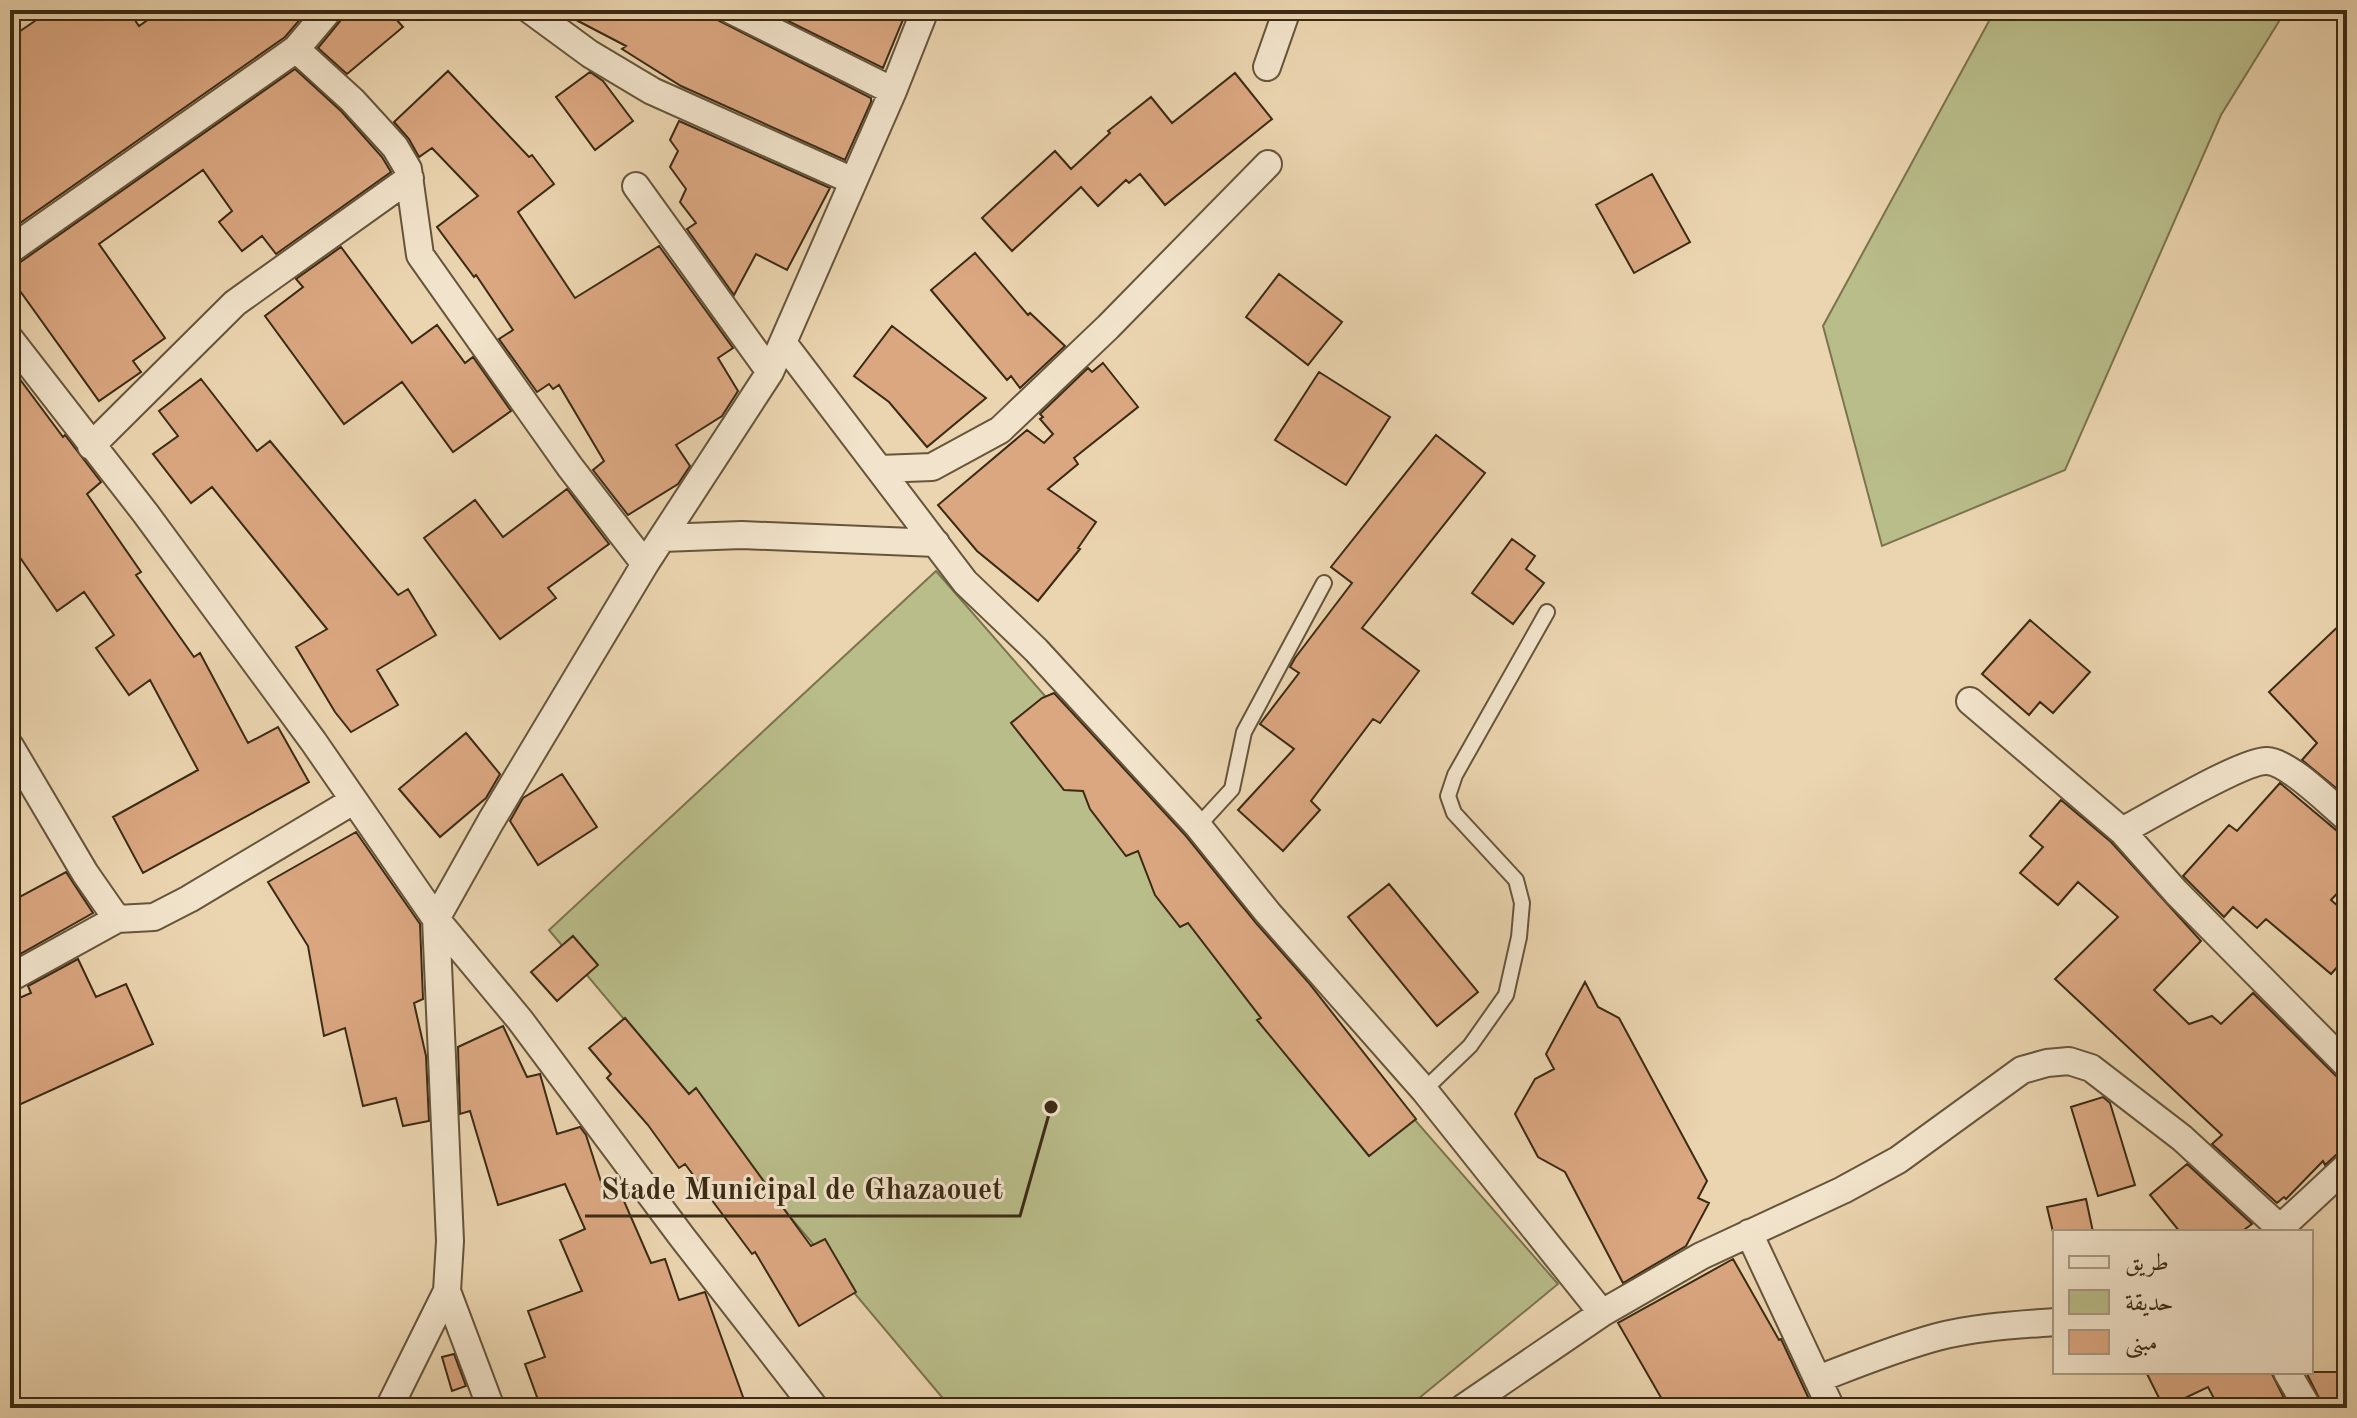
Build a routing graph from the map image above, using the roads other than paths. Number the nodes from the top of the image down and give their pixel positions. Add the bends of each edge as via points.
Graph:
1 (329, 10) edge
2 (530, 10) edge
3 (731, 10) edge
4 (925, 10) edge
5 (1287, 10) edge
6 (296, 49) junction
7 (1267, 67) dead end
8 (893, 91) junction
9 (1268, 164) dead end
10 (410, 178) junction
11 (853, 181) junction
12 (636, 186) dead end
13 (10, 250) edge
14 (10, 339) edge
15 (784, 344) junction
16 (770, 372) junction
17 (91, 446) junction
18 (880, 469) junction
19 (662, 538) junction
20 (936, 543) junction
21 (645, 564) junction
22 (1324, 583) dead end
23 (1547, 612) dead end
24 (1970, 701) dead end
25 (10, 746) edge
26 (353, 801) junction
27 (2347, 818) edge
28 (1198, 826) junction
29 (2122, 831) junction
30 (117, 919) junction
31 (436, 919) junction
32 (10, 978) edge
33 (2347, 1065) edge
34 (1424, 1090) junction
35 (2347, 1166) edge
36 (2278, 1230) edge
37 (1749, 1233) junction
38 (447, 1291) junction
39 (1602, 1313) junction
40 (2053, 1322) edge
41 (2288, 1374) edge
42 (1818, 1379) junction
43 (389, 1408) edge
44 (491, 1408) edge
45 (815, 1408) edge
46 (1463, 1408) edge
47 (1831, 1408) edge
48 (2308, 1408) edge

1 - 6 street
2 - 11 street via 652,91
3 - 8 street
4 - 8 street
5 - 7 street
6 - 10 street via 395,147
6 - 13 street
8 - 11 street
9 - 18 street via 1000,430 932,467
10 - 17 street via 235,303
10 - 21 street via 420,255
11 - 15 street
12 - 16 street
14 - 17 street
15 - 16 street
15 - 18 street
16 - 19 street
17 - 26 street
18 - 20 street
19 - 20 street via 742,535
19 - 21 street
20 - 28 street via 965,582 1036,650
21 - 31 street
22 - 28 lane via 1244,732 1232,789
23 - 34 lane via 1448,796 1454,813 1516,880 1522,903 1506,995 1470,1046
24 - 29 street
25 - 30 street
26 - 30 street via 154,917
26 - 31 street
27 - 29 street via 2288,769 2267,761 2243,767
28 - 34 street
29 - 33 street
30 - 32 street
31 - 38 street via 450,1241
31 - 45 street via 520,1020
34 - 39 street
35 - 36 street
36 - 37 street via 2182,1138 2091,1068 2069,1061 2022,1070 1898,1160
37 - 39 street
37 - 42 street
38 - 43 street
38 - 44 street
39 - 46 street
40 - 42 street via 1938,1336
41 - 48 street
42 - 47 street

